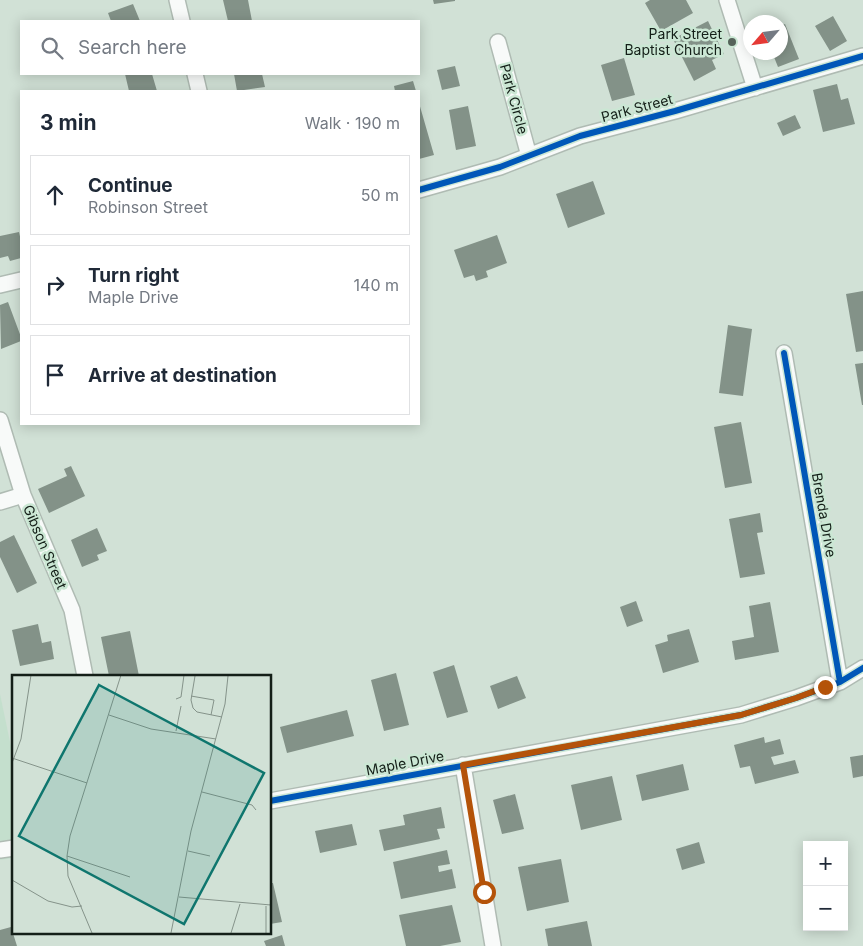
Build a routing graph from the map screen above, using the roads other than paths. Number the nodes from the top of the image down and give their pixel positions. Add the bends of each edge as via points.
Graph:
1 (177, 0) edge
2 (727, 0) edge
3 (182, 20) edge
4 (498, 42) dead end
5 (863, 56) edge
6 (195, 75) edge
7 (755, 88) junction
8 (199, 90) edge
9 (529, 156) junction
10 (420, 190) edge
11 (20, 280) edge
12 (0, 285) edge
13 (784, 353) dead end
14 (0, 420) edge
15 (23, 495) junction
16 (0, 502) edge
17 (863, 668) edge
18 (85, 675) edge
19 (840, 682) junction
20 (463, 765) junction
21 (271, 801) edge
22 (493, 946) edge

1 - 3 street
2 - 7 street
4 - 9 street, Park Circle
5 - 7 street, Park Street
6 - 8 street
7 - 9 street, Park Street via 580,136
9 - 10 street, Park Street
11 - 12 street
13 - 19 street, Brenda Drive
14 - 15 street, Gibson Street
15 - 16 street
15 - 18 street, Gibson Street via 72,610
17 - 19 street, Maple Drive
19 - 20 street, Maple Drive via 741,715
20 - 21 street, Maple Drive
20 - 22 street

